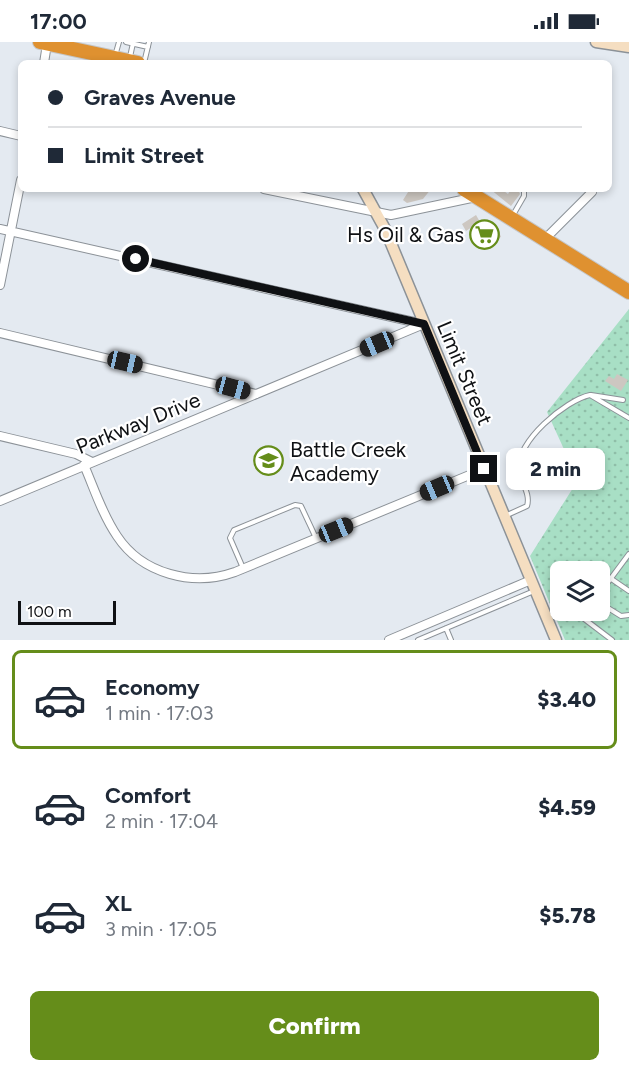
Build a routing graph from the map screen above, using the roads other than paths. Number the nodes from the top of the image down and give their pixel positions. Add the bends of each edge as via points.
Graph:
1 (119, 42) edge
2 (126, 42) edge
3 (596, 42) edge
4 (44, 43) edge
5 (133, 44) edge
6 (148, 44) edge
7 (629, 46) edge
8 (44, 60) edge
9 (122, 60) edge
10 (127, 60) edge
11 (127, 60) edge
12 (145, 60) edge
13 (0, 131) edge
14 (18, 135) edge
15 (19, 192) edge
16 (278, 192) edge
17 (365, 192) edge
18 (469, 192) edge
19 (524, 192) edge
20 (592, 192) dead end
21 (477, 197) junction
22 (376, 213) junction
23 (511, 218) junction
24 (0, 229) edge
25 (11, 231) junction
26 (545, 239) junction
27 (0, 285) edge
28 (629, 292) edge
29 (424, 324) junction
30 (0, 333) edge
31 (256, 394) junction
32 (590, 395) junction
33 (622, 400) dead end
34 (629, 418) edge
35 (0, 436) edge
36 (88, 463) junction
37 (484, 469) junction
38 (0, 501) edge
39 (504, 516) junction
40 (316, 538) junction
41 (629, 554) edge
42 (244, 568) junction
43 (610, 578) joint
44 (533, 585) junction
45 (629, 591) edge
46 (610, 609) edge
47 (629, 615) edge
48 (587, 621) edge
49 (446, 628) junction
50 (389, 640) edge
51 (418, 640) edge
52 (451, 640) edge
53 (556, 640) edge
54 (612, 640) edge

1 - 10 lane
2 - 5 lane
3 - 7 street
4 - 8 street
4 - 9 highway
5 - 6 lane
5 - 11 lane
6 - 12 lane
13 - 14 street
15 - 25 street
16 - 22 street
17 - 22 street, Limit Street
18 - 21 highway
19 - 23 lane
20 - 26 street
21 - 22 street via 404,213
21 - 23 highway
22 - 29 street, Limit Street
23 - 26 highway
24 - 25 street
25 - 27 street
25 - 29 street
26 - 28 highway
29 - 31 street, Parkway Drive
29 - 37 street, Limit Street
30 - 31 street
31 - 36 street, Parkway Drive
32 - 33 lane
32 - 34 lane
32 - 39 lane via 577,398 556,412 520,457 519,470 529,500 527,506
35 - 36 street via 76,454
36 - 38 street, Parkway Drive
36 - 42 street via 117,537 141,560 185,578 219,578
37 - 39 street, Limit Street
37 - 40 street
39 - 44 street, Limit Street
40 - 42 street
40 - 42 lane via 301,506 295,505 234,530 230,538
41 - 43 lane
43 - 45 lane
44 - 49 lane
44 - 50 street
44 - 53 street, Limit Street
46 - 47 lane via 621,616
48 - 54 lane
49 - 51 lane
49 - 52 lane

